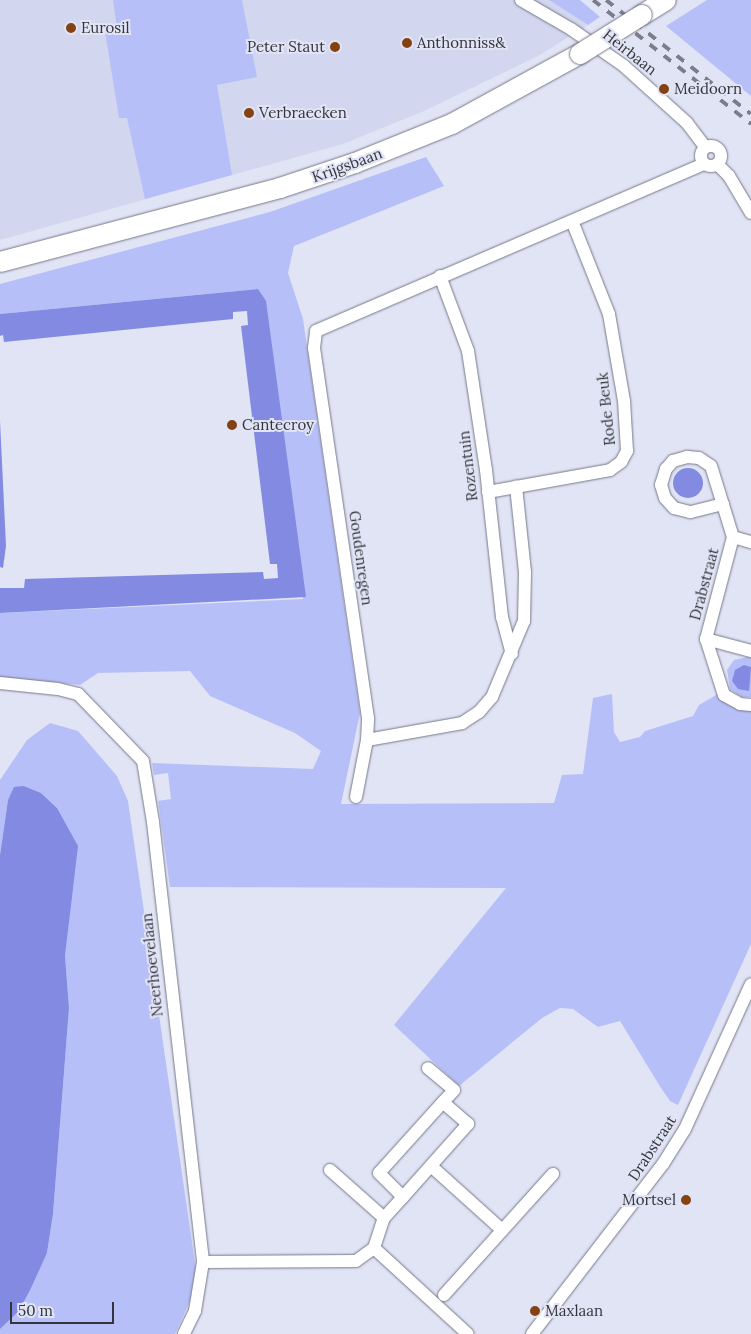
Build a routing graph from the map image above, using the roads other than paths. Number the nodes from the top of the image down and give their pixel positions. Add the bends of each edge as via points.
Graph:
1 (520, 0) edge
2 (666, 0) edge
3 (705, 147) junction
4 (704, 164) junction
5 (717, 164) junction
6 (751, 214) edge
7 (572, 221) junction
8 (0, 262) edge
9 (440, 276) junction
10 (516, 486) junction
11 (488, 492) junction
12 (723, 504) junction
13 (734, 538) junction
14 (751, 542) edge
15 (706, 639) junction
16 (751, 651) edge
17 (512, 654) junction
18 (0, 683) edge
19 (751, 705) edge
20 (367, 740) junction
21 (356, 797) dead end
22 (751, 984) edge
23 (428, 1068) dead end
24 (443, 1102) junction
25 (431, 1166) junction
26 (330, 1170) dead end
27 (553, 1174) dead end
28 (403, 1196) junction
29 (384, 1218) junction
30 (502, 1230) junction
31 (374, 1248) junction
32 (202, 1262) junction
33 (444, 1295) dead end
34 (184, 1334) edge
35 (468, 1334) edge
36 (532, 1334) edge

1 - 3 street, Heirbaan via 572,29 624,66 687,123
2 - 8 main road, Krijgsbaan, bridge via 580,54 452,124 355,163 280,188
3 - 4 street via 700,158
3 - 5 street via 717,148 720,159
4 - 5 street via 710,167
4 - 7 street
5 - 6 street via 729,176
7 - 9 street
7 - 10 street, Rode Beuk via 609,314 624,401 627,451 621,462 610,470
9 - 11 street, Rozentuin via 468,351
9 - 20 street, Goudenregen via 316,331 314,348 368,718
10 - 11 street, Rode Beuk
10 - 17 street via 526,591 524,621
11 - 17 street, Rozentuin via 502,617
12 - 12 street, Drabstraat via 711,466 686,457 673,461 666,469 661,484 665,498 674,508 690,512
12 - 13 street, Drabstraat
13 - 14 street, Drabstraat
13 - 15 street, Drabstraat
15 - 16 street, Drabstraat
15 - 19 street, Drabstraat via 724,695 740,704
17 - 20 street via 492,697 479,712 462,723
18 - 32 street, Neerhoevelaan via 78,694 143,761 153,822
20 - 21 street, Goudenregen
22 - 36 street, Drabstraat via 685,1129 663,1164
23 - 24 street via 454,1090
24 - 25 street via 468,1124
24 - 28 street via 379,1173
25 - 28 street
25 - 30 street
26 - 29 street
27 - 30 street
28 - 29 street
29 - 31 street
30 - 33 street
31 - 32 street via 356,1262
31 - 35 street
32 - 34 street, Neerhoevelaan via 195,1311

